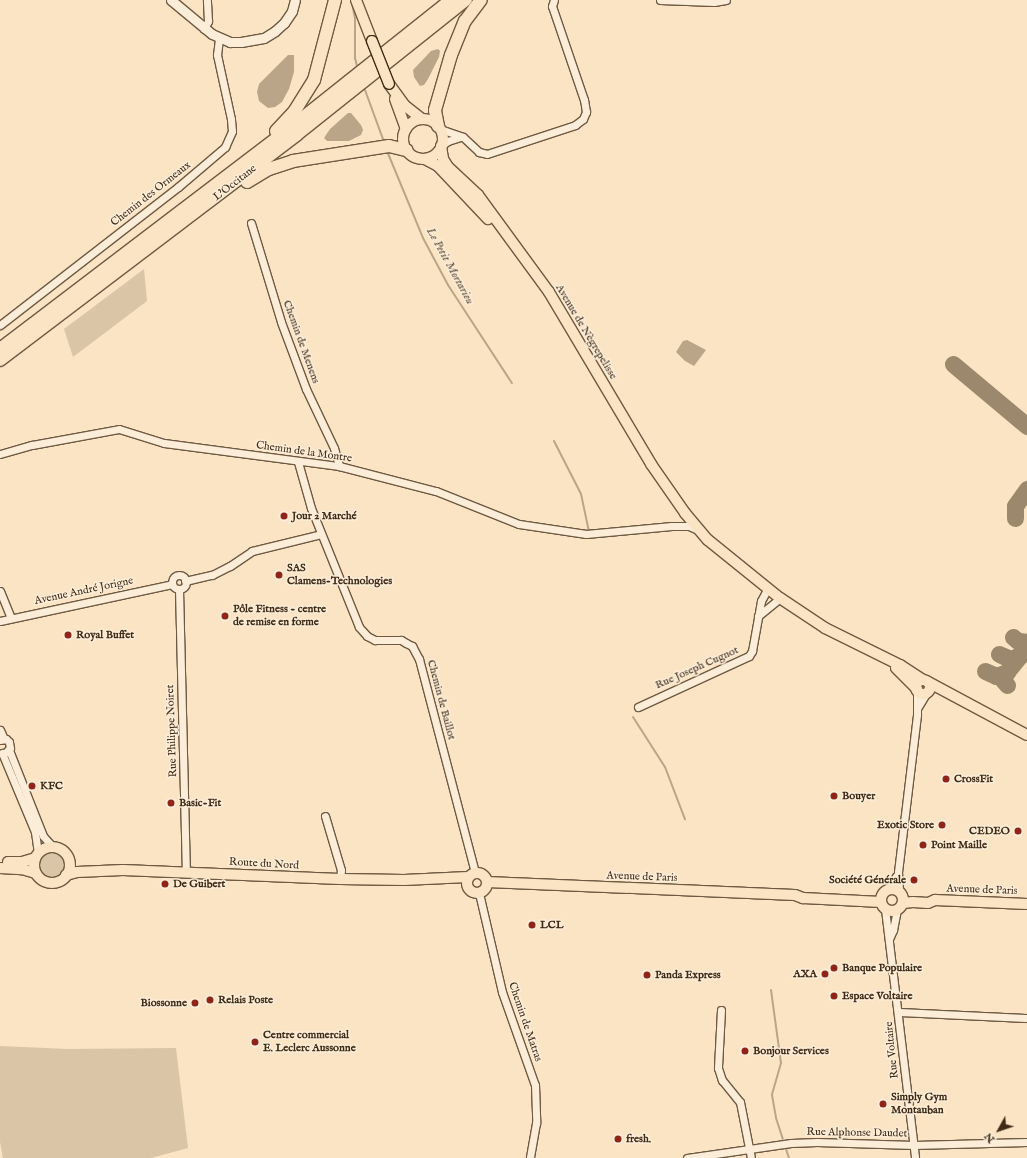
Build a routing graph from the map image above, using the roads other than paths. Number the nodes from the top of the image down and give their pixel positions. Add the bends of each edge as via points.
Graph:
1 (171, 0) edge
2 (207, 0) edge
3 (295, 0) edge
4 (335, 0) edge
5 (356, 0) edge
6 (364, 0) edge
7 (451, 0) edge
8 (466, 0) edge
9 (481, 0) edge
10 (554, 0) edge
11 (660, 0) edge
12 (726, 0) edge
13 (365, 19) junction
14 (204, 29) junction
15 (219, 38) junction
16 (389, 84) junction
17 (422, 119) junction
18 (439, 127) junction
19 (406, 129) junction
20 (463, 137) junction
21 (441, 146) junction
22 (406, 150) junction
23 (425, 159) junction
24 (191, 204) junction
25 (251, 223) dead end
26 (509, 240) junction
27 (152, 246) junction
28 (0, 325) edge
29 (0, 349) edge
30 (0, 360) edge
31 (637, 439) junction
32 (0, 454) edge
33 (298, 462) junction
34 (339, 466) junction
35 (685, 514) junction
36 (672, 526) junction
37 (699, 530) junction
38 (322, 534) junction
39 (728, 555) junction
40 (185, 581) junction
41 (172, 584) junction
42 (768, 588) junction
43 (179, 589) junction
44 (0, 591) edge
45 (780, 598) junction
46 (758, 616) junction
47 (11, 618) junction
48 (0, 621) edge
49 (923, 688) junction
50 (638, 707) dead end
51 (0, 730) edge
52 (1027, 735) edge
53 (2, 739) edge
54 (4, 752) edge
55 (325, 816) dead end
56 (53, 847) junction
57 (36, 856) junction
58 (68, 859) junction
59 (0, 862) edge
60 (0, 868) edge
61 (123, 870) junction
62 (186, 872) junction
63 (35, 873) junction
64 (66, 875) junction
65 (340, 879) junction
66 (470, 879) junction
67 (488, 882) junction
68 (479, 894) junction
69 (898, 897) junction
70 (882, 902) junction
71 (1027, 904) edge
72 (889, 939) junction
73 (721, 1010) dead end
74 (898, 1012) junction
75 (1027, 1018) edge
76 (1027, 1142) edge
77 (914, 1145) junction
78 (750, 1149) junction
79 (530, 1158) edge
80 (687, 1158) edge
81 (751, 1158) edge
82 (915, 1158) edge

1 - 14 main road
2 - 14 street via 208,21
3 - 15 main road via 292,11 284,23 264,38 241,42
4 - 24 highway via 314,80 303,101 284,123
5 - 13 main road
6 - 13 main road
7 - 24 highway, L'Occitane
8 - 27 highway, L'Occitane
9 - 18 highway via 465,22 451,55 435,110
10 - 20 street via 552,6 584,100 586,112 583,119 575,125 487,154 479,152
11 - 12 street
13 - 16 main road, bridge
14 - 15 main road
15 - 28 street, Chemin des Ormeaux via 217,55 232,131 225,147 172,192
16 - 17 main road via 404,105
16 - 19 main road
17 - 18 main road
17 - 19 main road via 416,120
18 - 20 street via 447,133
18 - 21 main road via 443,140
19 - 22 main road via 403,140
20 - 21 street via 453,138
21 - 23 main road via 435,155
21 - 26 main road, Avenue de Nègrepelisse via 443,159 448,167 478,195
22 - 23 main road via 415,157
22 - 27 highway via 389,146 293,161 278,166 260,174
23 - 26 main road, Avenue de Nègrepelisse via 438,166
24 - 29 highway, L'Occitane
25 - 34 street, Chemin de Menens via 281,322 306,389 334,448
26 - 31 main road, Avenue de Nègrepelisse via 549,292
27 - 30 highway, L'Occitane
31 - 35 main road, Avenue de Nègrepelisse
31 - 39 main road, Avenue de Nègrepelisse via 690,513
32 - 33 street, Chemin de la Montre via 32,445 119,429 164,443
33 - 34 street, Chemin de la Montre
33 - 38 street, Chemin de Baillot via 311,508
34 - 36 street, Chemin de la Montre via 436,491 519,524 586,534
35 - 36 street via 683,521
35 - 37 main road, Avenue de Nègrepelisse
36 - 37 street, Chemin de la Montre via 689,526
37 - 39 main road, Avenue de Nègrepelisse
38 - 40 street via 252,551 212,575
38 - 66 street, Chemin de Baillot via 359,627 375,640 401,640 412,646 419,659
39 - 42 main road, Avenue de Nègrepelisse
40 - 41 street via 177,576
40 - 43 street via 184,586
41 - 43 street
41 - 47 street, Avenue André Jorigne
42 - 45 main road, Avenue de Nègrepelisse
42 - 46 street, Rue Joseph Cugnot via 761,601
43 - 62 street, Rue Philippe Noiret
44 - 47 street
45 - 46 street
45 - 49 main road, Avenue de Nègrepelisse via 825,628 889,661
46 - 50 street, Rue Joseph Cugnot via 749,656
47 - 48 street, Avenue André Jorigne
49 - 52 main road, Avenue de Nègrepelisse via 943,690
49 - 69 street, Rue Voltaire via 918,709 898,872
51 - 53 street
53 - 54 street via 10,744
54 - 56 street via 43,836
54 - 57 street via 35,832
55 - 65 street via 341,870
56 - 57 main road via 44,849
56 - 58 main road via 60,850
57 - 59 main road via 17,863
57 - 63 main road
58 - 61 main road, Route du Nord via 80,865
58 - 64 main road
60 - 63 main road via 22,869
61 - 62 main road, Route du Nord
61 - 64 main road, Route du Nord via 77,872
62 - 65 main road, Route du Nord
63 - 64 main road via 43,881 53,883
65 - 66 main road, Route du Nord
66 - 67 main road via 485,876
66 - 68 main road via 473,893
67 - 68 main road
67 - 70 main road, Avenue de Paris via 795,895 804,892
68 - 79 street, Chemin de Matras via 502,992 534,1085 536,1124
69 - 70 main road via 884,890
69 - 70 main road, Avenue de Paris via 893,911
69 - 71 main road, Avenue de Paris
69 - 72 street, Rue Voltaire via 893,930
70 - 72 street, Rue Voltaire
72 - 74 street, Rue Voltaire
73 - 78 street via 718,1068 722,1080 740,1102
74 - 75 street
74 - 77 street, Rue Voltaire
76 - 77 street, Rue Alphonse Daudet
77 - 78 street, Rue Alphonse Daudet via 817,1142
77 - 82 street, Rue Voltaire
78 - 80 street, Rue Alphonse Daudet
78 - 81 street

